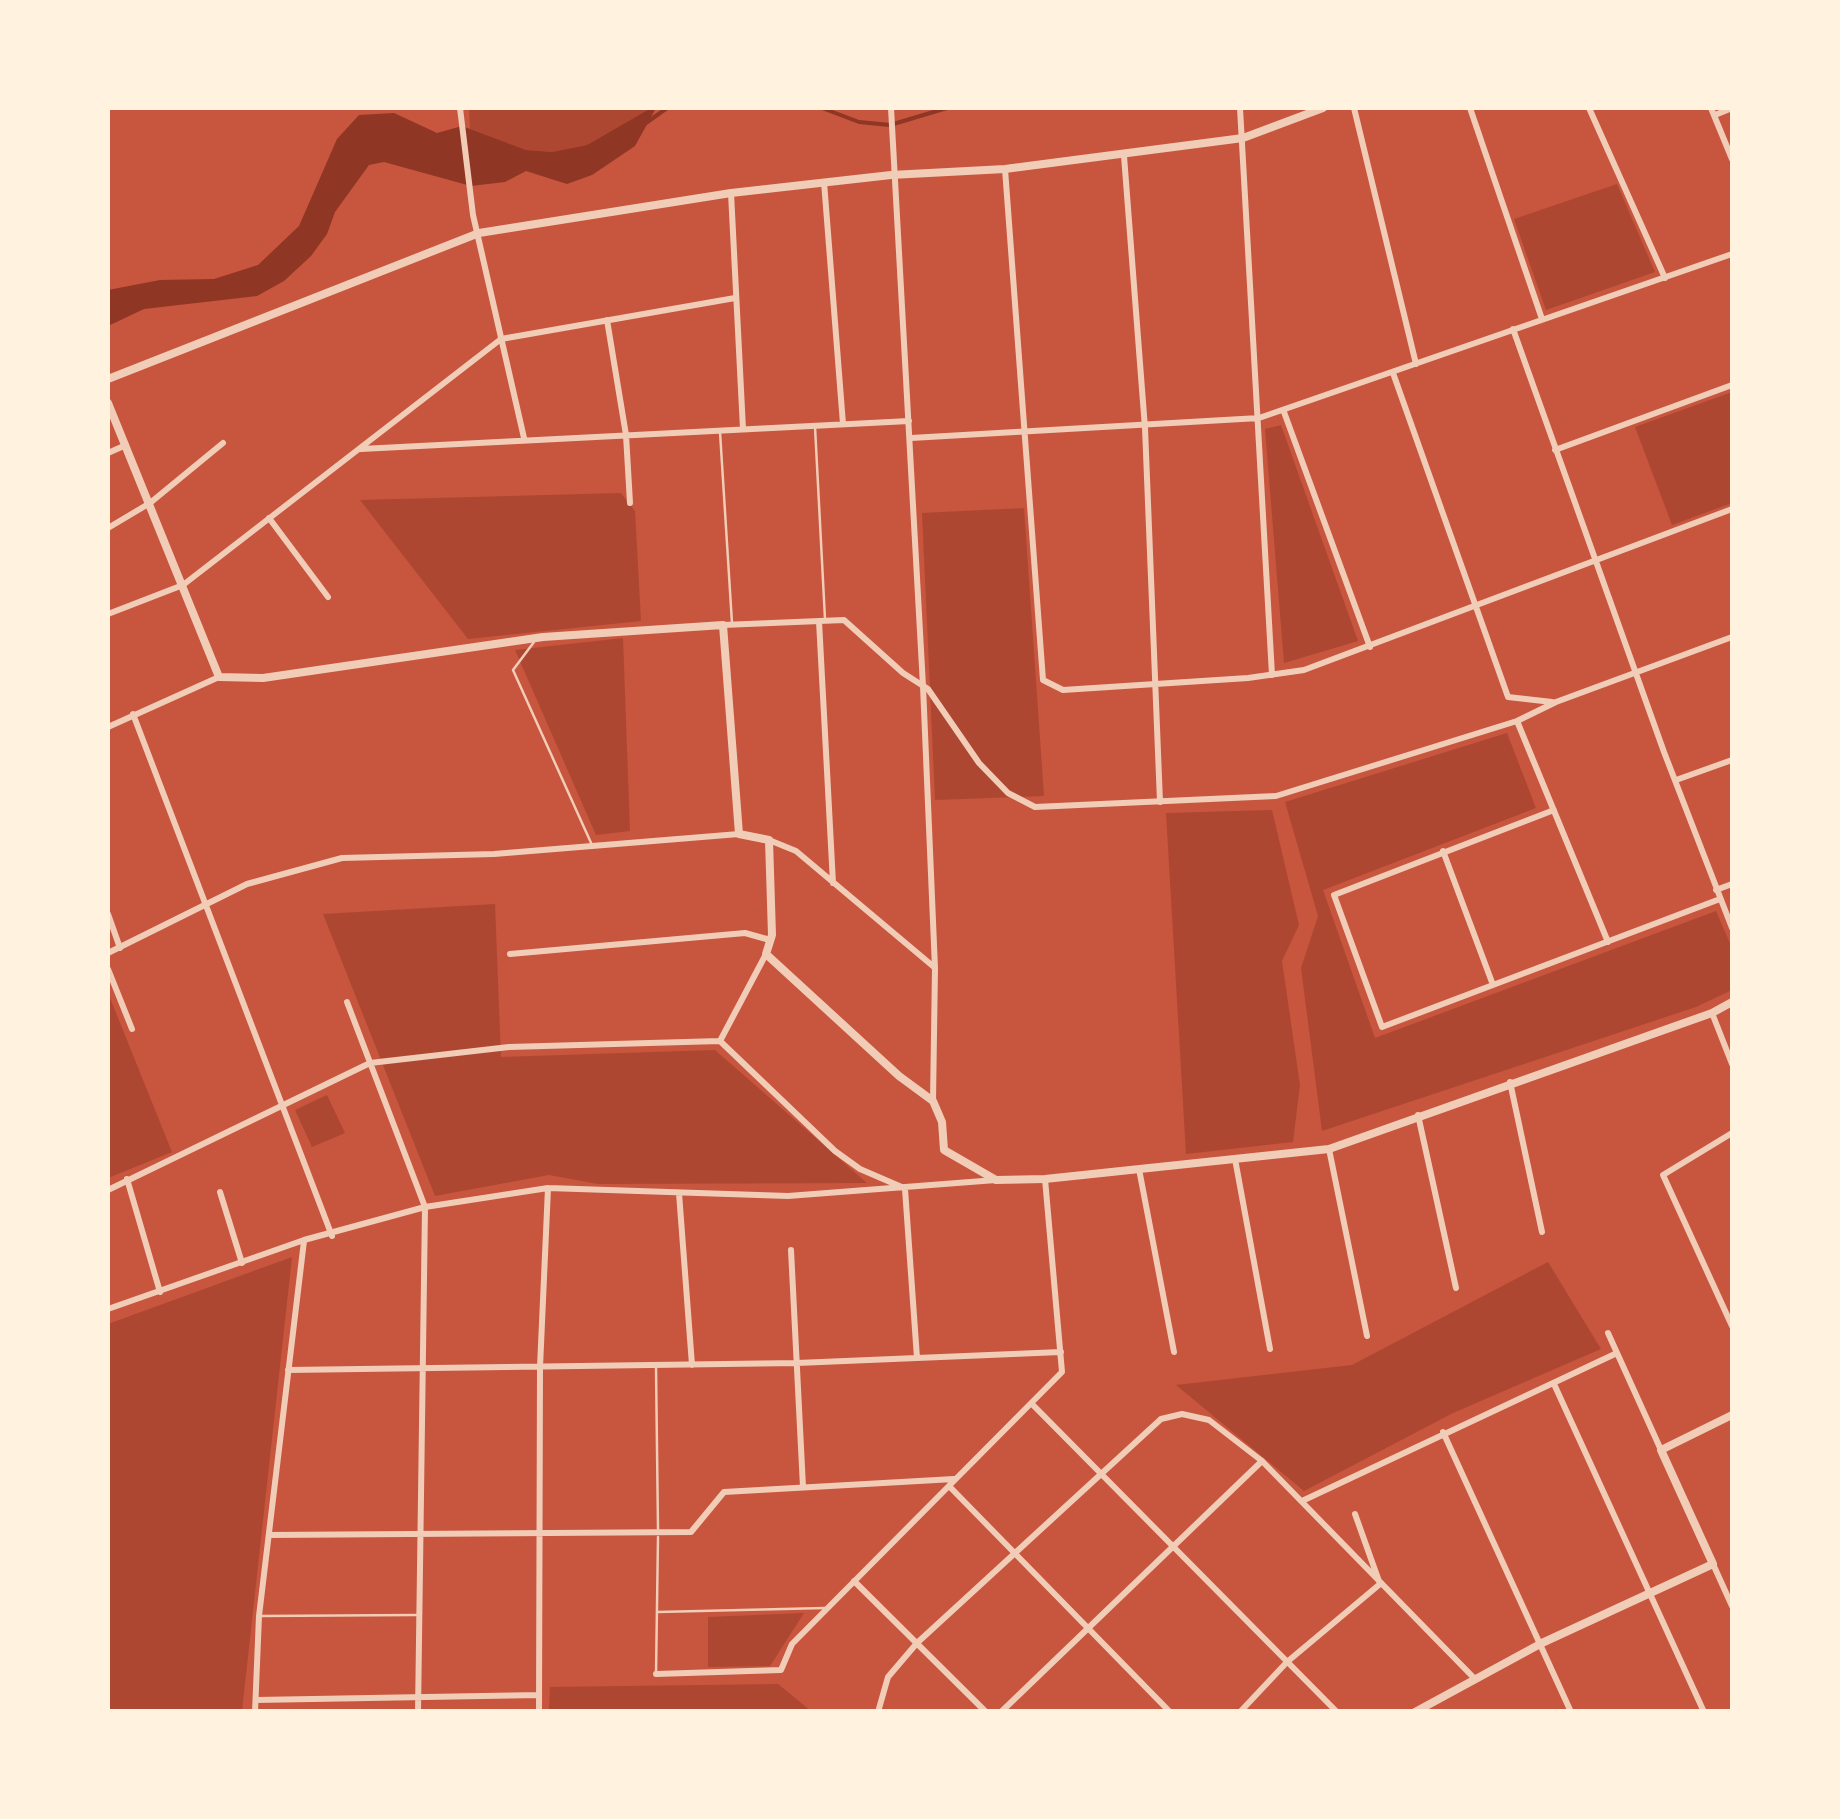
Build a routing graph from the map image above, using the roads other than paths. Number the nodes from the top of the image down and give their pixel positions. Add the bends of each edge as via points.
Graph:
1 (460, 108) edge
2 (1240, 108) edge
3 (1324, 108) edge
4 (1354, 108) edge
5 (1470, 108) edge
6 (1589, 108) edge
7 (1732, 108) edge
8 (891, 109) edge
9 (1713, 111) edge
10 (1242, 138) junction
11 (1124, 156) junction
12 (1732, 159) edge
13 (1004, 169) junction
14 (892, 175) junction
15 (824, 182) junction
16 (730, 193) junction
17 (479, 233) junction
18 (1732, 254) edge
19 (1665, 278) junction
20 (736, 298) junction
21 (1542, 318) junction
22 (608, 320) junction
23 (1513, 329) junction
24 (501, 338) junction
25 (1416, 364) junction
26 (1392, 373) junction
27 (108, 379) edge
28 (1732, 385) edge
29 (108, 403) edge
30 (1284, 412) junction
31 (1259, 418) junction
32 (908, 421) junction
33 (843, 424) junction
34 (815, 426) junction
35 (1144, 428) junction
36 (744, 429) junction
37 (720, 430) junction
38 (1027, 433) junction
39 (626, 435) junction
40 (524, 438) junction
41 (911, 438) junction
42 (223, 443) dead end
43 (126, 445) junction
44 (360, 449) junction
45 (1555, 450) junction
46 (108, 453) edge
47 (150, 503) junction
48 (630, 504) dead end
49 (1732, 509) edge
50 (269, 518) junction
51 (108, 528) edge
52 (1596, 561) junction
53 (183, 585) junction
54 (328, 597) dead end
55 (1478, 604) junction
56 (108, 614) edge
57 (822, 620) junction
58 (728, 624) junction
59 (1732, 637) edge
60 (538, 638) junction
61 (1370, 647) junction
62 (1636, 673) junction
63 (1272, 675) junction
64 (219, 678) junction
65 (1158, 683) junction
66 (923, 686) junction
67 (1556, 702) junction
68 (133, 714) junction
69 (1517, 721) junction
70 (108, 726) edge
71 (1732, 760) edge
72 (1676, 780) junction
73 (1160, 802) junction
74 (1554, 810) junction
75 (739, 834) junction
76 (769, 840) junction
77 (592, 845) junction
78 (1443, 851) junction
79 (833, 883) junction
80 (1732, 884) edge
81 (1716, 890) junction
82 (1720, 899) junction
83 (205, 903) junction
84 (108, 914) edge
85 (1732, 928) edge
86 (770, 940) junction
87 (1608, 942) junction
88 (120, 948) junction
89 (108, 954) edge
90 (510, 954) dead end
91 (766, 954) junction
92 (935, 968) junction
93 (108, 969) edge
94 (1493, 985) junction
95 (347, 1002) dead end
96 (1732, 1002) edge
97 (1712, 1014) junction
98 (132, 1029) dead end
99 (720, 1041) junction
100 (370, 1063) junction
101 (1732, 1064) edge
102 (1510, 1082) junction
103 (934, 1101) junction
104 (285, 1106) junction
105 (1418, 1114) junction
106 (1732, 1133) edge
107 (1329, 1149) junction
108 (1235, 1159) junction
109 (1139, 1169) junction
110 (127, 1179) junction
111 (996, 1180) junction
112 (1044, 1180) junction
113 (548, 1188) junction
114 (905, 1188) junction
115 (108, 1190) edge
116 (220, 1192) dead end
117 (680, 1193) junction
118 (425, 1207) junction
119 (1542, 1232) dead end
120 (332, 1236) junction
121 (304, 1240) junction
122 (791, 1250) dead end
123 (242, 1263) junction
124 (1456, 1288) dead end
125 (160, 1292) junction
126 (108, 1309) edge
127 (1732, 1326) edge
128 (1608, 1333) dead end
129 (1366, 1336) dead end
130 (1270, 1349) dead end
131 (1061, 1352) junction
132 (1174, 1352) dead end
133 (1617, 1353) junction
134 (917, 1358) junction
135 (797, 1363) junction
136 (656, 1365) junction
137 (692, 1365) junction
138 (540, 1367) junction
139 (423, 1368) junction
140 (288, 1370) junction
141 (1554, 1384) junction
142 (1032, 1404) junction
143 (1732, 1415) edge
144 (1443, 1432) junction
145 (1661, 1450) junction
146 (1262, 1461) junction
147 (1102, 1471) junction
148 (952, 1482) junction
149 (804, 1487) junction
150 (1302, 1501) junction
151 (1355, 1514) dead end
152 (420, 1534) junction
153 (540, 1534) junction
154 (658, 1534) junction
155 (269, 1535) junction
156 (1174, 1546) junction
157 (1015, 1554) junction
158 (1713, 1564) junction
159 (854, 1581) junction
160 (1380, 1584) junction
161 (1648, 1595) junction
162 (1732, 1606) edge
163 (828, 1608) junction
164 (657, 1612) junction
165 (420, 1615) junction
166 (258, 1616) junction
167 (1085, 1626) junction
168 (918, 1643) junction
169 (1542, 1643) junction
170 (1287, 1662) junction
171 (656, 1674) joint
172 (1474, 1677) junction
173 (539, 1695) junction
174 (418, 1697) junction
175 (302, 1699) junction
176 (256, 1700) junction
177 (255, 1712) edge
178 (302, 1712) edge
179 (418, 1712) edge
180 (538, 1712) edge
181 (878, 1712) edge
182 (986, 1712) edge
183 (1001, 1712) edge
184 (1170, 1712) edge
185 (1240, 1712) edge
186 (1337, 1712) edge
187 (1415, 1712) edge
188 (1572, 1712) edge
189 (1704, 1712) edge

1 - 17 street
2 - 10 street
3 - 10 street
4 - 25 street
5 - 21 street
6 - 19 street
7 - 9 street
8 - 14 street
9 - 12 street
10 - 11 street
10 - 31 street
11 - 13 street
11 - 35 street
13 - 14 street
13 - 38 street
14 - 15 street
14 - 32 street
15 - 16 street
15 - 33 street
16 - 17 street
16 - 20 street
17 - 24 street
17 - 27 street
18 - 19 street
19 - 21 street
20 - 22 street
20 - 36 street
21 - 23 street
22 - 24 street
22 - 39 street
23 - 25 street
23 - 45 street
24 - 40 street
24 - 44 street
25 - 26 street
26 - 30 street
26 - 55 street
28 - 45 street
29 - 43 street
30 - 31 street
30 - 61 street
31 - 35 street
31 - 63 street
32 - 33 street
32 - 41 street
33 - 34 street
34 - 36 street
34 - 57 lane
35 - 38 street
35 - 65 street
36 - 37 street
37 - 39 street
37 - 58 lane
38 - 41 street
38 - 65 street via 1043,680 1063,690
39 - 40 street
39 - 48 street
40 - 44 street
41 - 66 street
42 - 47 street
43 - 46 street
43 - 47 street
44 - 50 street
45 - 52 street
47 - 51 street
47 - 53 street
49 - 52 street
50 - 53 street
50 - 54 street
52 - 55 street
52 - 62 street
53 - 56 street
53 - 64 street
55 - 61 street
55 - 67 street via 1508,697
57 - 58 street
57 - 66 street via 844,620
57 - 79 street
58 - 60 street
58 - 75 street
59 - 62 street
60 - 64 street via 263,678
60 - 77 lane via 512,670
61 - 63 street
62 - 67 street
62 - 72 street
63 - 65 street
64 - 68 street
65 - 73 street
66 - 73 street via 979,763 1020,802
66 - 92 street
67 - 69 street
68 - 70 street
68 - 83 street
69 - 73 street via 1276,796
69 - 74 street
71 - 72 street
72 - 81 street
74 - 78 street
74 - 87 street
75 - 76 street
75 - 77 street
76 - 79 street via 796,851
76 - 86 street
77 - 83 street via 342,858 271,876
78 - 94 street
78 - 94 street via 1334,895 1382,1027
79 - 92 street
80 - 81 street
81 - 82 street
82 - 85 street
82 - 87 street
83 - 88 street
83 - 104 street
84 - 88 street
86 - 90 street via 745,933
86 - 91 street
87 - 94 street
88 - 89 street
91 - 99 street
91 - 103 street
92 - 103 street
93 - 98 street
95 - 100 street
96 - 97 street
97 - 101 street
97 - 102 street
99 - 100 street via 509,1047
99 - 114 street via 835,1152
100 - 104 street
100 - 118 street
102 - 105 street
102 - 119 street
103 - 111 street via 944,1150
104 - 110 street
104 - 120 street
105 - 107 street
105 - 124 street
106 - 127 street via 1663,1174
107 - 108 street
107 - 129 street
108 - 109 street
108 - 130 street
109 - 112 street
109 - 132 street
110 - 115 street
110 - 125 street
111 - 112 street
111 - 114 street
112 - 131 street
113 - 117 street
113 - 118 street
113 - 138 street
114 - 117 street via 788,1196
114 - 134 street
116 - 123 street
117 - 137 street
118 - 120 street
118 - 139 street
120 - 121 street
121 - 123 street
121 - 140 street
122 - 135 street
123 - 125 street
125 - 126 street
128 - 133 street
131 - 134 street
131 - 142 street via 1062,1372
133 - 141 street
133 - 145 street
134 - 135 street
135 - 137 street
135 - 149 street
136 - 137 street
136 - 138 street
136 - 154 lane
138 - 139 street
138 - 153 street
139 - 140 street
139 - 152 street
140 - 155 street
141 - 144 street
141 - 161 street
142 - 147 street
142 - 148 street
143 - 145 street
144 - 150 street
144 - 169 street
145 - 158 street
146 - 147 street via 1209,1420 1182,1414 1161,1419
146 - 150 street
146 - 156 street
147 - 156 street
147 - 157 street
148 - 149 street
148 - 157 street
148 - 159 street
149 - 154 street via 724,1492 691,1532
150 - 160 street
151 - 160 street
152 - 153 street
152 - 155 street
152 - 165 street
153 - 154 street
153 - 173 street
154 - 164 lane
155 - 166 street
156 - 167 street
156 - 170 street
157 - 167 street
157 - 168 street
158 - 161 street
158 - 162 street
159 - 163 street
159 - 168 street
160 - 170 street
160 - 172 street
161 - 169 street
161 - 189 street
163 - 164 lane
163 - 171 street via 792,1644 781,1670
164 - 171 lane
165 - 166 lane
165 - 174 street
166 - 176 street
167 - 183 street
167 - 184 street
168 - 181 street via 888,1677
168 - 182 street
169 - 172 street
169 - 188 street
170 - 185 street
170 - 186 street
172 - 187 street
173 - 174 street
173 - 180 street
174 - 175 street
174 - 179 street
175 - 176 street
175 - 178 street
176 - 177 street

